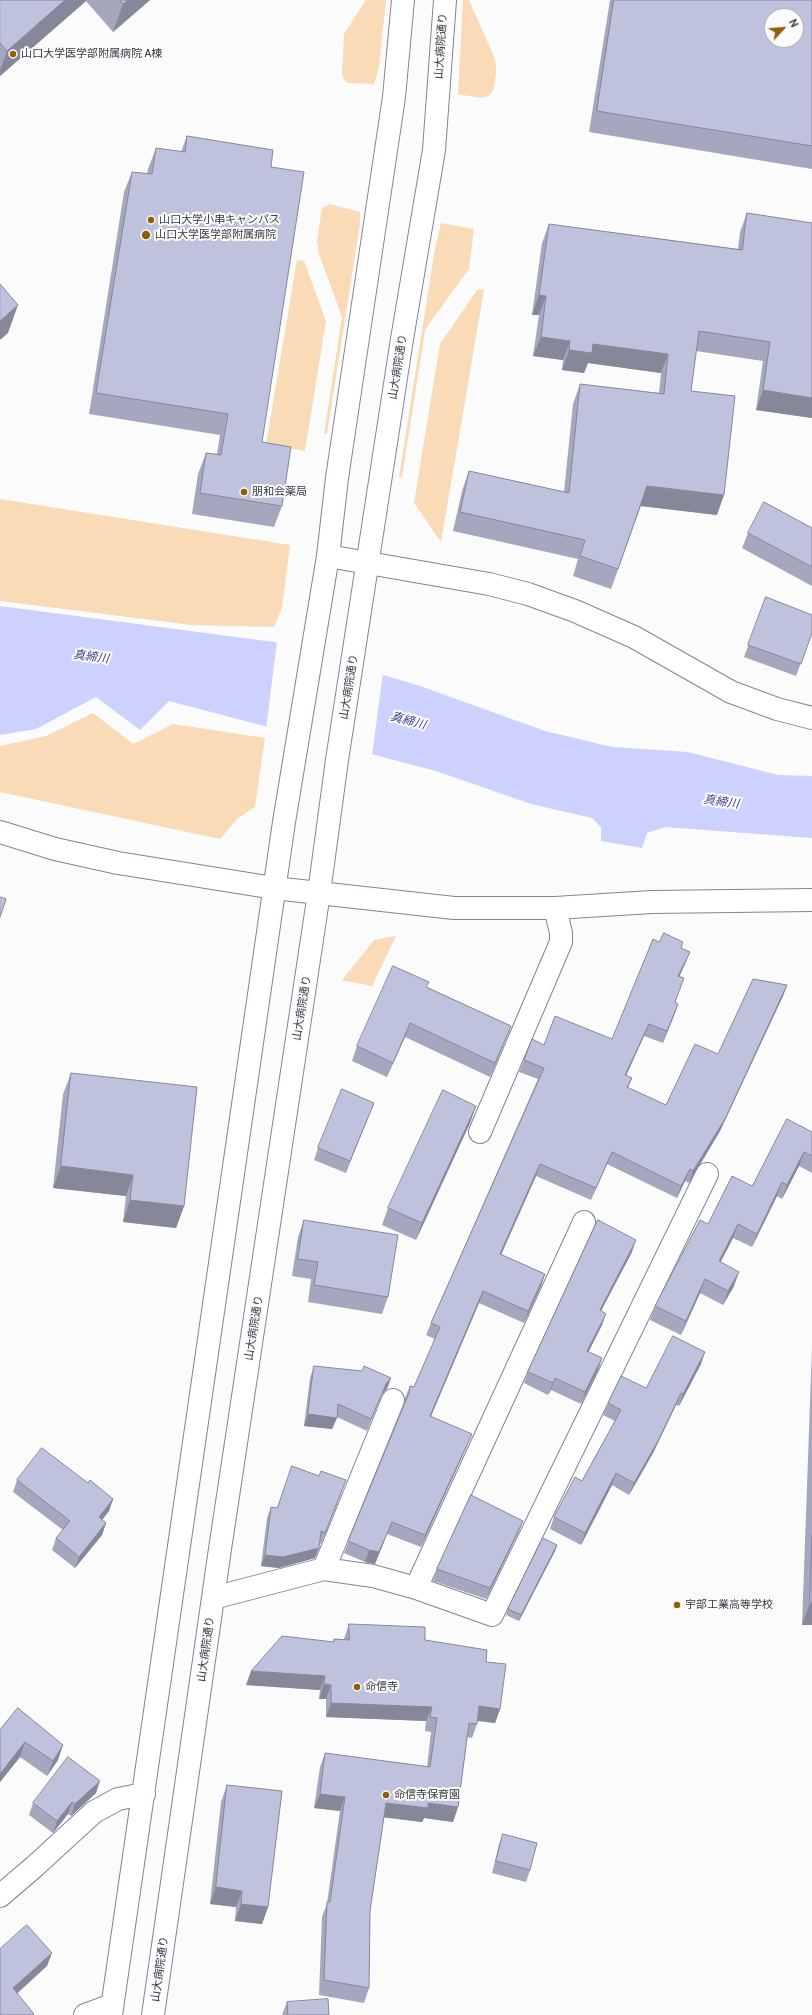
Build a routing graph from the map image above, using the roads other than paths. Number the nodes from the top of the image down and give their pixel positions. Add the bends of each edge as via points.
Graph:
1 (403, 0) edge
2 (445, 0) edge
3 (328, 556) junction
4 (368, 562) junction
5 (812, 718) edge
6 (0, 832) edge
7 (274, 888) junction
8 (319, 893) junction
9 (812, 900) edge
10 (555, 908) junction
11 (480, 1132) dead end
12 (707, 1174) dead end
13 (584, 1222) dead end
14 (393, 1400) dead end
15 (324, 1569) junction
16 (416, 1588) junction
17 (213, 1598) junction
18 (144, 1794) junction
19 (0, 1896) edge
20 (111, 2010) edge
21 (85, 2015) edge
22 (153, 2015) edge

1 - 3 street via 394,97 337,478
2 - 4 street, 山大病院通り via 434,150
3 - 4 street
3 - 7 street
4 - 5 street via 489,584 528,594 634,637 731,692 777,709
4 - 8 street, 山大病院通り
6 - 7 street via 55,849 118,863
7 - 8 street
7 - 18 street
8 - 10 street via 454,908
8 - 17 street, 山大病院通り
9 - 10 street via 652,902
10 - 11 street via 561,942
12 - 16 street via 492,1615
13 - 16 street
14 - 15 street
15 - 16 street via 373,1576
15 - 17 street
17 - 22 street, 山大病院通り
18 - 19 street via 118,1798 94,1812
18 - 20 street
20 - 21 street

